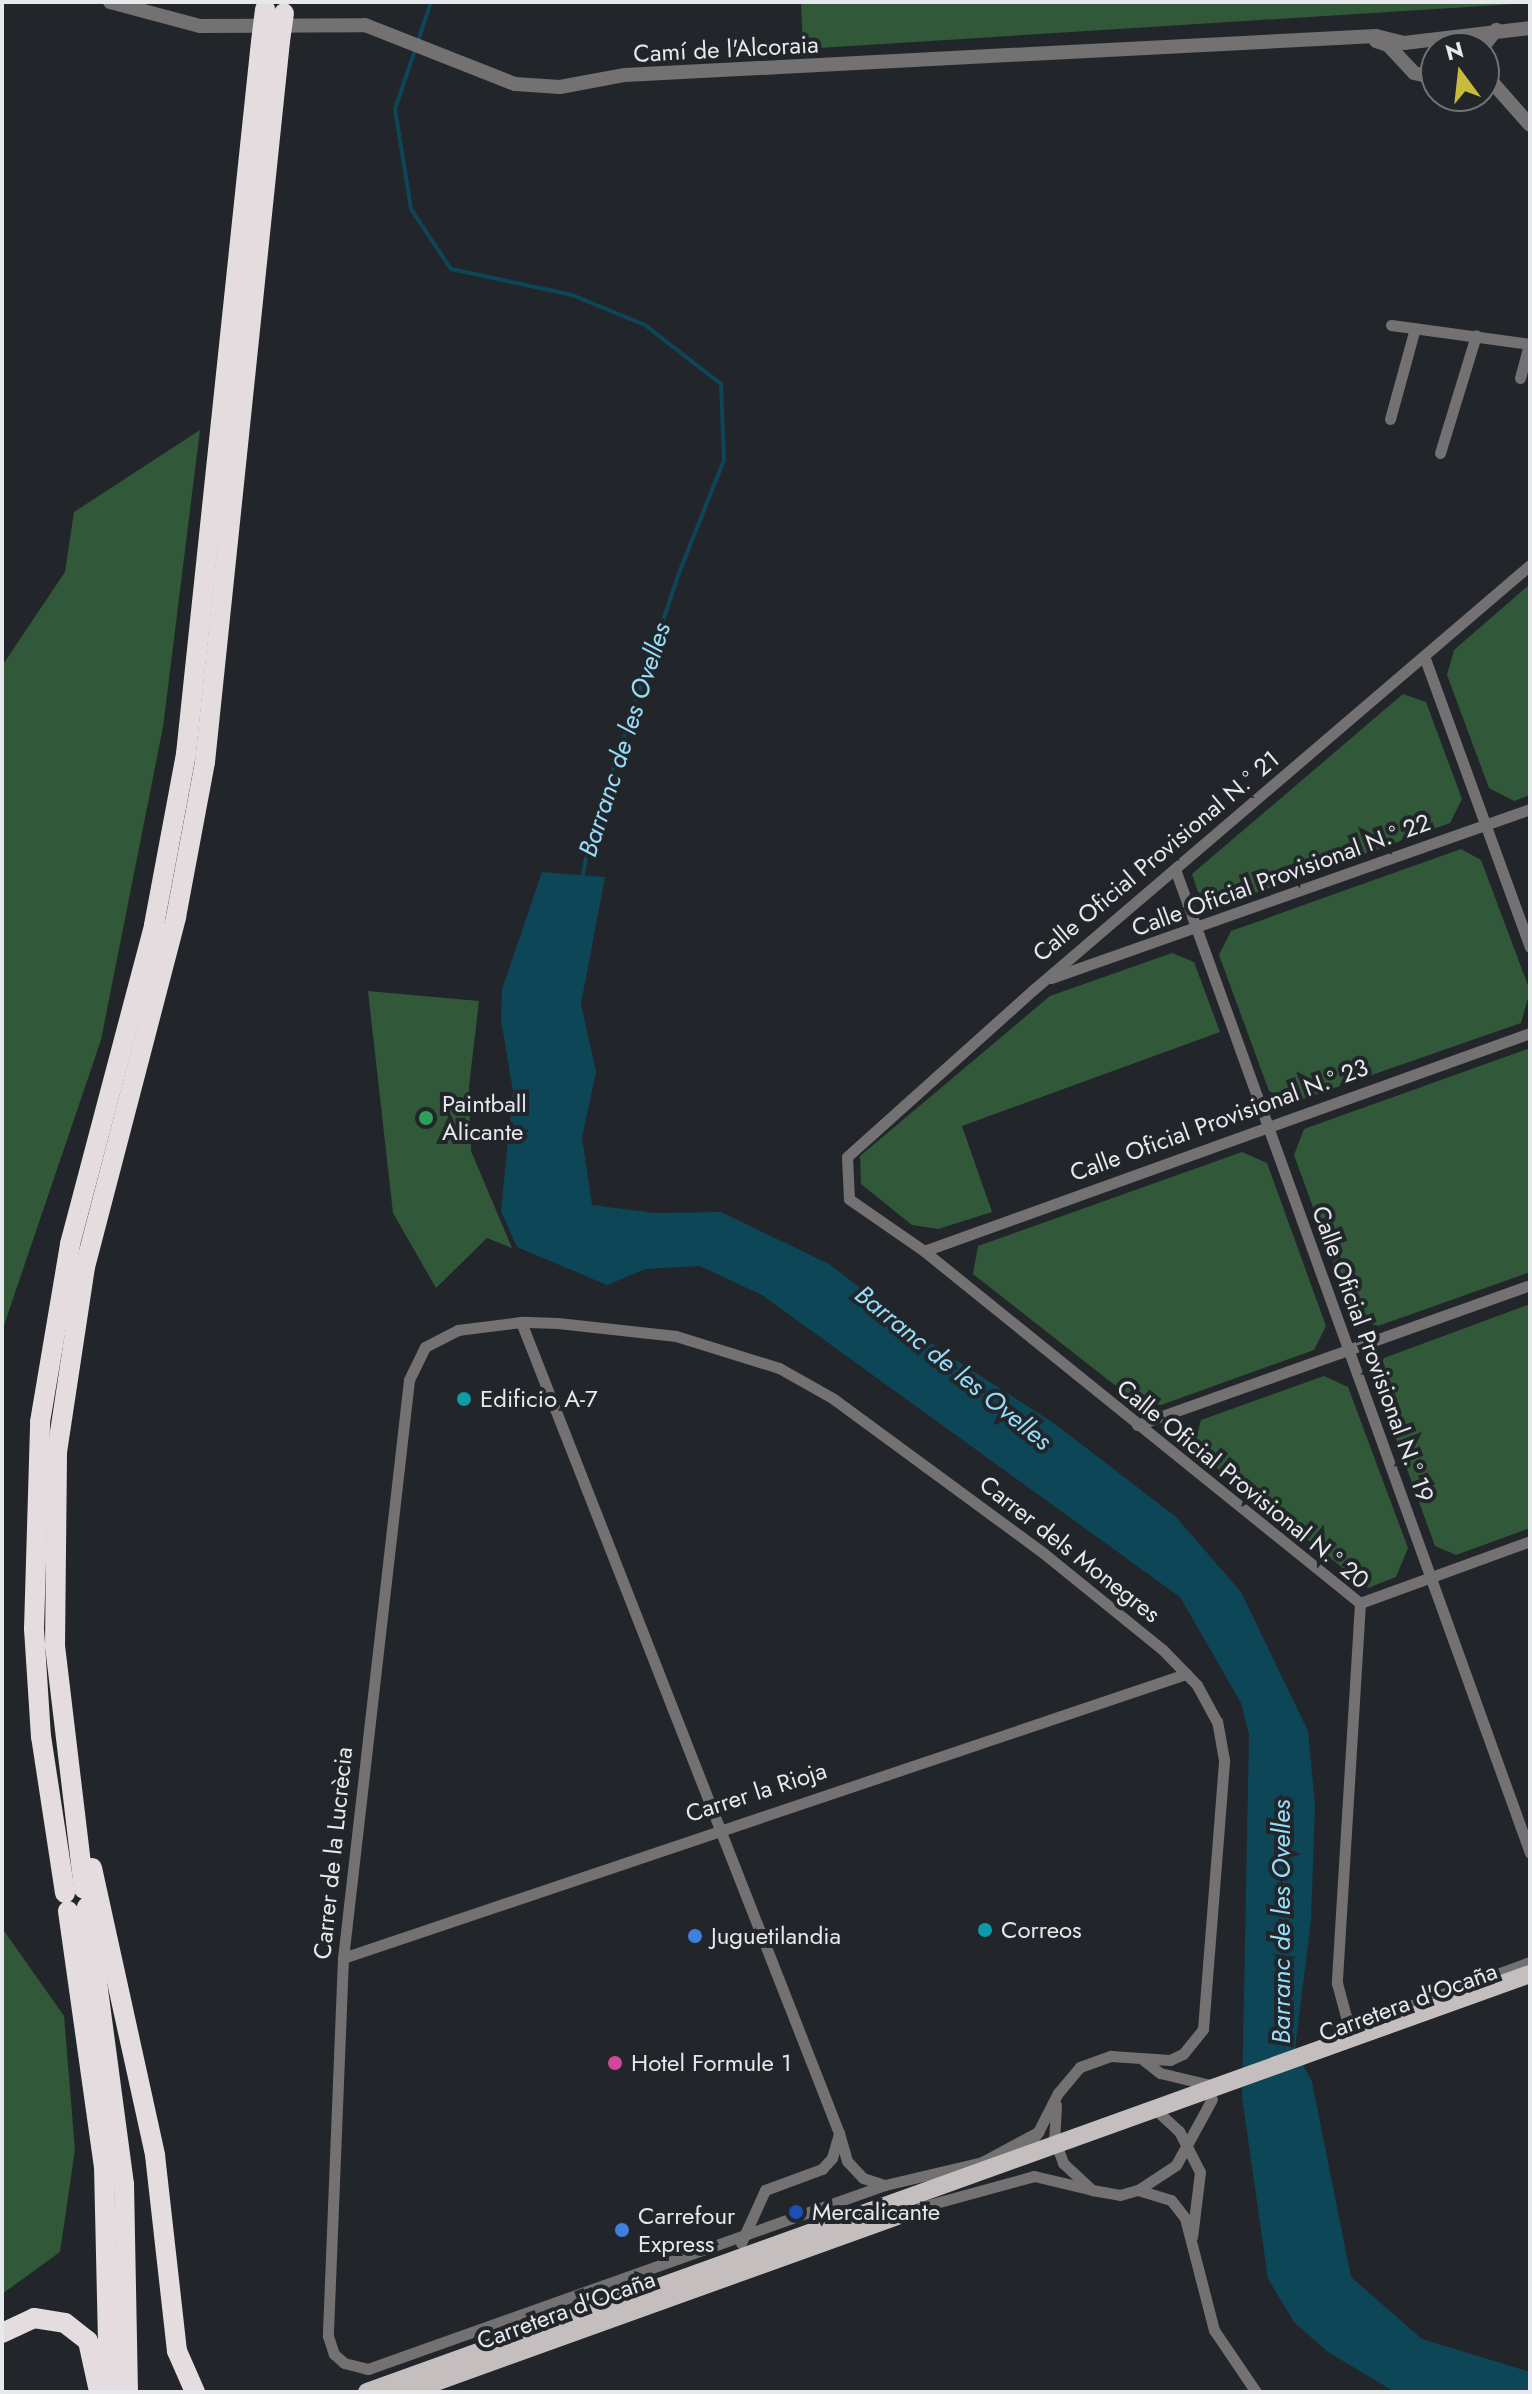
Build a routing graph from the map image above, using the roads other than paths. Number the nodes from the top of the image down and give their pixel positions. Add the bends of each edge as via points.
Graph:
1 (110, 2) edge
2 (275, 6) edge
3 (1530, 28) edge
4 (1496, 30) joint
5 (1490, 32) edge
6 (1360, 39) junction
7 (1404, 43) junction
8 (1420, 43) edge
9 (1402, 62) junction
10 (1420, 74) edge
11 (1500, 91) edge
12 (1530, 125) edge
13 (1391, 325) dead end
14 (1415, 328) junction
15 (1476, 335) junction
16 (1530, 344) edge
17 (1520, 378) dead end
18 (237, 379) junction
19 (1390, 419) dead end
20 (1440, 453) dead end
21 (1530, 565) edge
22 (1424, 656) junction
23 (1530, 809) edge
24 (1485, 824) junction
25 (1175, 869) junction
26 (1197, 929) junction
27 (1530, 947) edge
28 (1045, 980) junction
29 (1530, 1033) edge
30 (1266, 1126) junction
31 (849, 1199) joint
32 (924, 1251) junction
33 (1530, 1285) edge
34 (521, 1322) junction
35 (425, 1347) joint
36 (1349, 1350) junction
37 (1137, 1425) junction
38 (1530, 1541) edge
39 (53, 1569) junction
40 (1430, 1577) junction
41 (1360, 1603) junction
42 (1186, 1674) junction
43 (720, 1827) junction
44 (1530, 1853) edge
45 (76, 1897) junction
46 (343, 1958) junction
47 (1530, 1962) edge
48 (1530, 1974) edge
49 (1530, 1983) edge
50 (1346, 2017) joint
51 (1311, 2057) junction
52 (1142, 2059) junction
53 (1058, 2093) junction
54 (1217, 2093) junction
55 (1161, 2113) junction
56 (1038, 2132) junction
57 (839, 2133) junction
58 (1189, 2146) junction
59 (1057, 2150) junction
60 (1018, 2159) junction
61 (990, 2164) junction
62 (885, 2185) junction
63 (1092, 2190) junction
64 (1138, 2190) junction
65 (921, 2207) junction
66 (743, 2238) junction
67 (1191, 2238) junction
68 (730, 2263) junction
69 (671, 2284) junction
70 (589, 2294) junction
71 (555, 2306) junction
72 (503, 2324) junction
73 (542, 2330) junction
74 (2, 2333) edge
75 (344, 2363) joint
76 (98, 2392) edge
77 (109, 2392) edge
78 (128, 2392) edge
79 (195, 2392) edge
80 (367, 2392) edge
81 (408, 2392) edge
82 (1256, 2392) edge

1 - 6 street, Camí de l'Alcoraia via 200,26 341,23 389,33 515,84 560,87 625,75
2 - 18 highway, bridge
3 - 4 street
4 - 5 street, Camí de l'Alcoraia
6 - 7 street, Camí de l'Alcoraia via 1386,36
6 - 9 street via 1388,45
7 - 8 street, Camí de l'Alcoraia
7 - 9 street
9 - 10 street
11 - 12 street
13 - 14 street
14 - 15 street
14 - 19 street
15 - 16 street
15 - 20 street
16 - 17 street
18 - 39 highway via 214,689 192,843 82,1281 57,1452
18 - 45 highway via 172,836 70,1244 40,1422 34,1642 41,1737
21 - 22 street, Calle Oficial Provisional N.º 21
22 - 24 street
22 - 25 street, Calle Oficial Provisional N.º 21
23 - 24 street, Calle Oficial Provisional N.º 22
24 - 26 street, Calle Oficial Provisional N.º 22
24 - 27 street
25 - 26 street, Calle Oficial Provisional N.º 19
25 - 28 street, Calle Oficial Provisional N.º 21
26 - 28 street, Calle Oficial Provisional N.º 22
26 - 30 street, Calle Oficial Provisional N.º 19
28 - 31 street, Calle Oficial Provisional N.º 21 via 847,1157
29 - 30 street, Calle Oficial Provisional N.º 23
30 - 32 street, Calle Oficial Provisional N.º 23
30 - 36 street, Calle Oficial Provisional N.º 19
31 - 32 street, Calle Oficial Provisional N.º 20
32 - 37 street, Calle Oficial Provisional N.º 20
33 - 36 street
34 - 35 street, Carrer dels Monegres via 458,1330
34 - 42 street, Carrer dels Monegres via 676,1336 744,1355 807,1382 1042,1552
34 - 43 street
35 - 46 street, Carrer de la Lucrècia via 409,1380
36 - 37 street
36 - 40 street, Calle Oficial Provisional N.º 19
37 - 41 street, Calle Oficial Provisional N.º 20
38 - 40 street
39 - 45 highway
39 - 79 highway via 93,1870 155,2155 177,2351
40 - 41 street
40 - 44 street, Calle Oficial Provisional N.º 19
41 - 50 street, Calle Oficial Provisional N.º 20 via 1337,1983
42 - 43 street, Carrer la Rioja
42 - 52 street, Carrer dels Monegres via 1217,1722 1224,1760 1206,2012 1203,2029 1183,2054
43 - 46 street, Carrer la Rioja
43 - 57 street
45 - 77 highway via 104,2166
45 - 78 highway via 108,2029 124,2184
46 - 75 street, Carrer de la Lucrècia via 328,2336 334,2354
47 - 50 street, Carretera d'Ocaña via 1374,2019 1356,2023
48 - 51 main road, Carretera d'Ocaña
49 - 51 main road, Carretera d'Ocaña
51 - 54 main road, Carretera d'Ocaña
52 - 53 street, Carrer dels Monegres via 1094,2060 1080,2067
52 - 54 street, Carretera d'Ocaña
53 - 56 street
53 - 59 street
54 - 55 main road, Carretera d'Ocaña
54 - 58 street
55 - 58 street
55 - 59 main road, Carretera d'Ocaña
56 - 60 street
56 - 61 street, Carretera d'Ocaña
57 - 62 street via 847,2161 863,2178
57 - 66 street via 832,2158 822,2169 765,2190
58 - 64 street via 1176,2165
58 - 67 street via 1200,2172
59 - 60 main road, Carretera d'Ocaña
59 - 63 street
59 - 65 main road, Carretera d'Ocaña
60 - 61 main road, Carretera d'Ocaña
61 - 62 street, Carretera d'Ocaña
61 - 68 main road, Carretera d'Ocaña
62 - 66 street, Carretera d'Ocaña
63 - 64 street, Carretera d'Ocaña via 1120,2195
63 - 65 street, Carretera d'Ocaña via 1034,2176
64 - 67 street via 1171,2200
65 - 81 main road, Carretera d'Ocaña
66 - 68 street
66 - 70 street, Carretera d'Ocaña
67 - 82 street via 1214,2330
68 - 69 main road, Carretera d'Ocaña
69 - 70 street, Carretera d'Ocaña
69 - 73 main road, Carretera d'Ocaña
70 - 71 street, Carretera d'Ocaña
71 - 72 street, Carretera d'Ocaña
71 - 73 street, Carretera d'Ocaña
72 - 73 street, Carretera d'Ocaña
72 - 75 street, Carretera d'Ocaña via 368,2369
73 - 80 main road, Carretera d'Ocaña
74 - 76 highway via 34,2318 65,2323 88,2341

